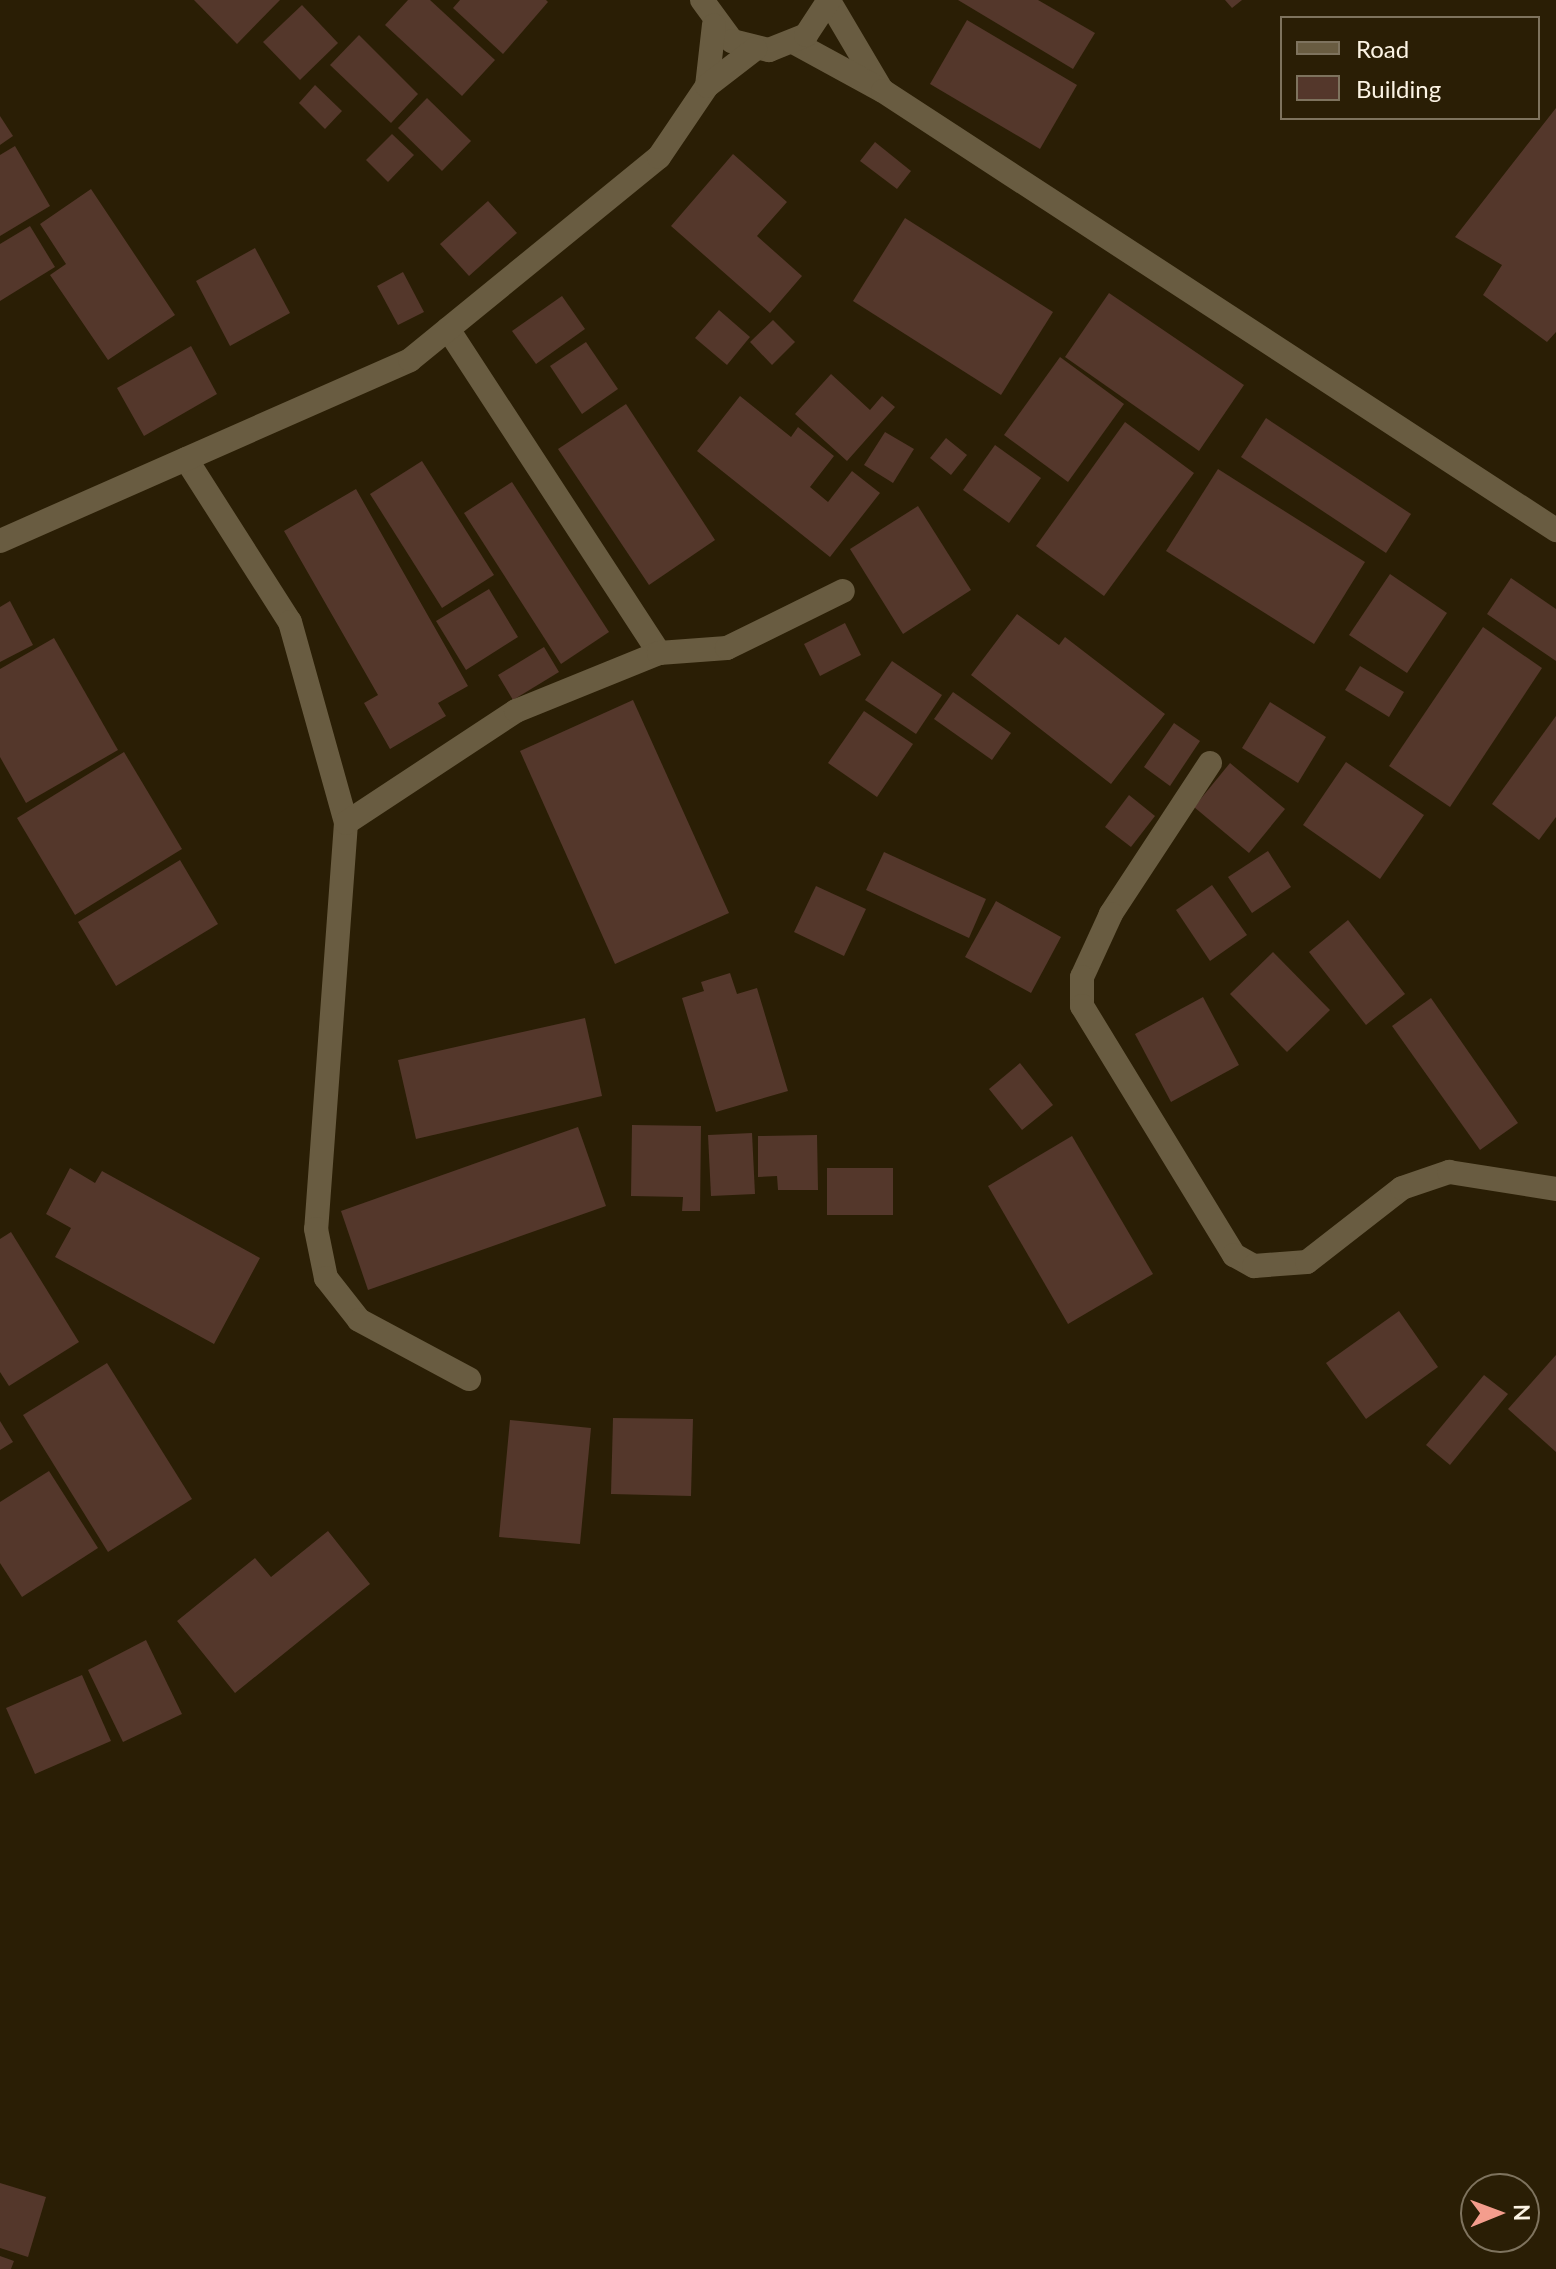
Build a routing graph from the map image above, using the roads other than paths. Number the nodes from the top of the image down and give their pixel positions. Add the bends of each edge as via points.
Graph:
1 (702, 0) edge
2 (829, 0) edge
3 (714, 25) junction
4 (795, 43) junction
5 (755, 49) junction
6 (707, 86) junction
7 (883, 91) junction
8 (448, 329) junction
9 (186, 459) junction
10 (1556, 530) edge
11 (0, 541) edge
12 (843, 591) dead end
13 (659, 653) junction
14 (1210, 763) dead end
15 (346, 823) junction
16 (1556, 1189) edge
17 (469, 1379) dead end

1 - 3 street
2 - 4 street via 816,26
2 - 7 street
3 - 5 street
3 - 6 street
4 - 5 street
4 - 7 street
5 - 6 street
6 - 8 street via 659,157
7 - 10 street
8 - 9 street via 410,360
8 - 13 street
9 - 11 street
9 - 15 street via 290,622
12 - 13 street via 727,648
13 - 15 street via 516,711
14 - 16 street via 1111,914 1082,977 1082,1006 1234,1255 1268,1267 1307,1262 1402,1188 1449,1172
15 - 17 street via 316,1229 326,1278 359,1320

